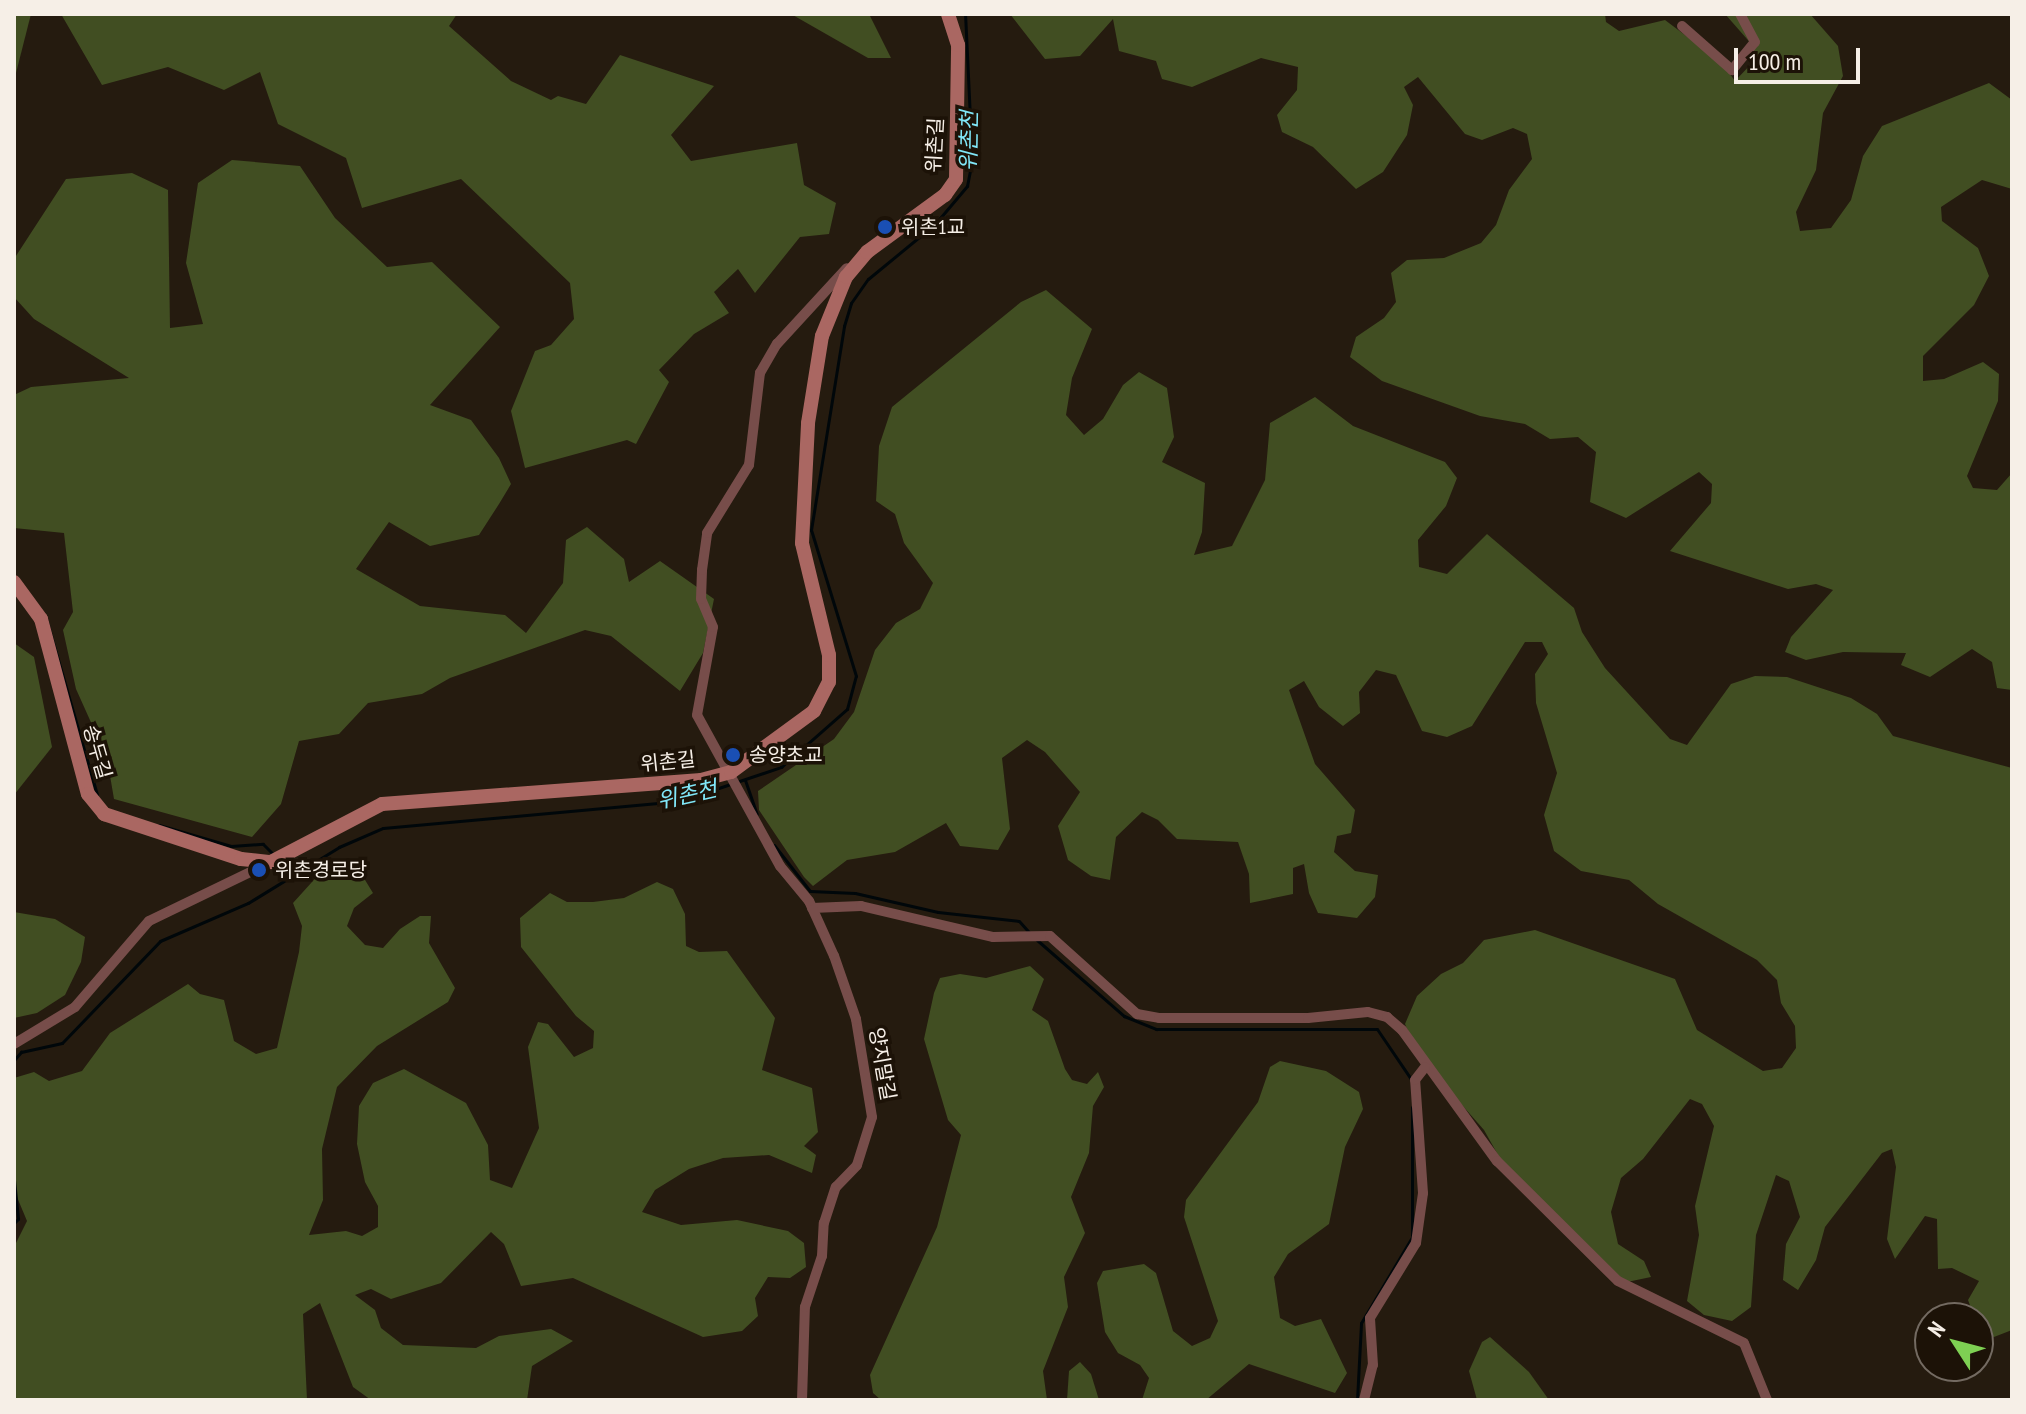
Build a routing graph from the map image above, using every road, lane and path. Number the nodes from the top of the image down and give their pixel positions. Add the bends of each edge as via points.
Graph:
1 (948, 14) edge
2 (1740, 14) edge
3 (1682, 26) dead end
4 (860, 261) junction
5 (14, 582) edge
6 (732, 775) junction
7 (271, 862) junction
8 (812, 908) junction
9 (14, 1044) edge
10 (1425, 1067) junction
11 (802, 1400) edge
12 (1364, 1400) edge
13 (1767, 1400) edge

1 - 4 street, 위촌길 via 958,45 956,179 945,195
2 - 3 street via 1755,42 1732,70
4 - 6 street, 위촌길 via 846,277 822,336 808,423 802,543 829,655 829,682 814,711
4 - 6 street, 양지말길 via 777,344 760,373 749,465 707,533 701,599 713,627 697,715
5 - 7 street, 송두길 via 41,619 88,794 104,814 241,859
6 - 7 street, 위촌길 via 382,804
6 - 8 street, 양지말길 via 780,866
7 - 9 street, 위촌길 via 149,921 75,1007
8 - 10 street via 861,906 993,937 1050,936 1137,1014 1230,1019 1368,1012 1396,1023
8 - 11 street, 양지말길 via 856,1019 872,1117 857,1165 836,1187 824,1223 822,1256 805,1307
10 - 12 street via 1415,1080 1423,1193 1416,1243 1370,1318 1373,1365
10 - 13 street via 1497,1161 1618,1281 1744,1343

